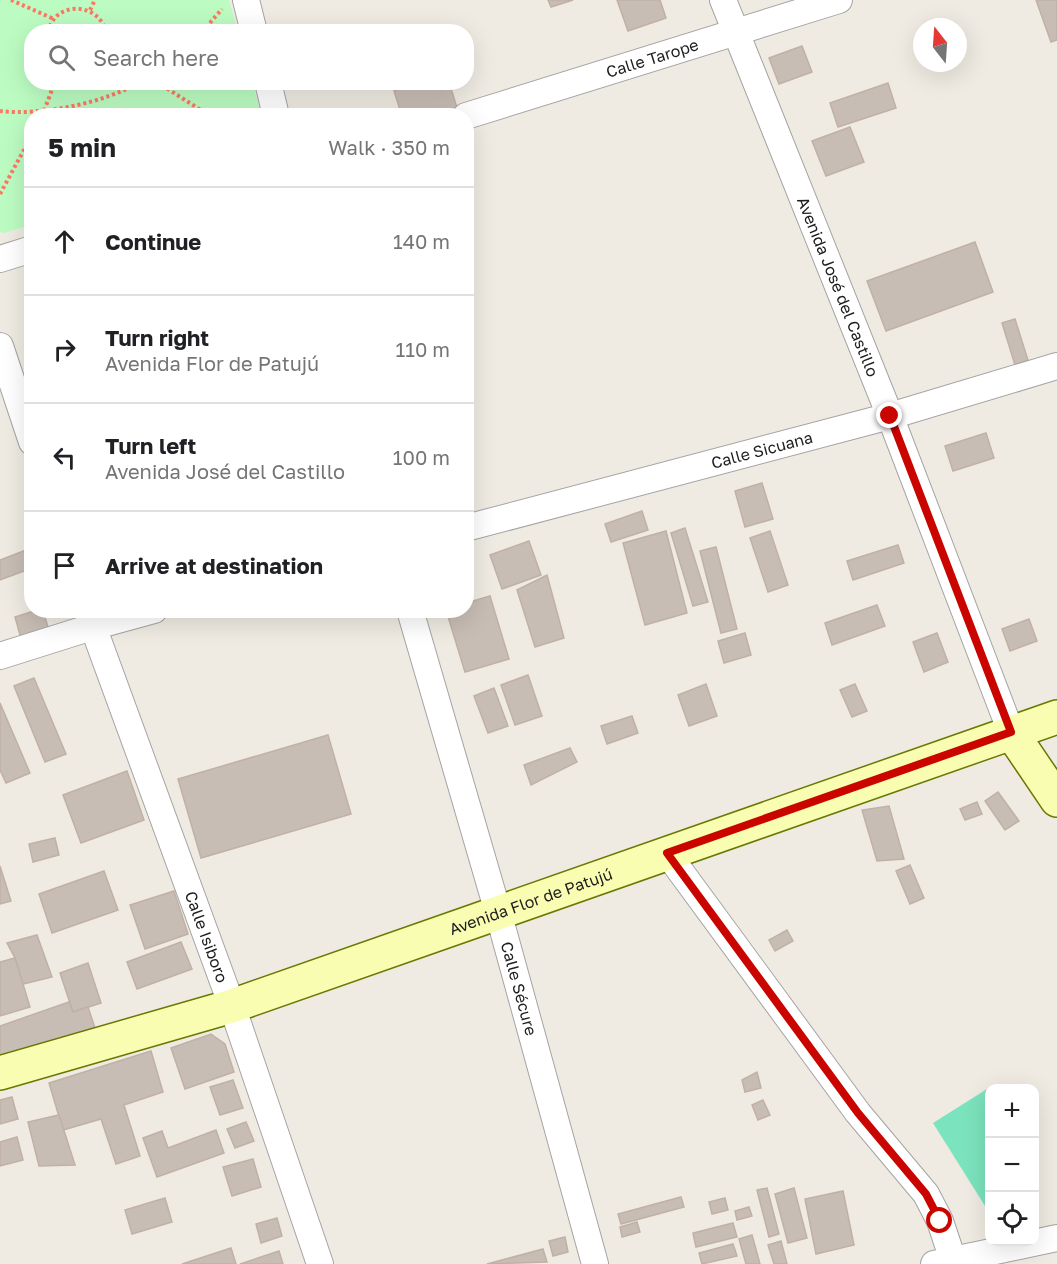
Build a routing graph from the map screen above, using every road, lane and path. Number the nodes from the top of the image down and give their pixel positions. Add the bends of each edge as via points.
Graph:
1 (11, 0) edge
2 (95, 0) edge
3 (246, 0) edge
4 (723, 0) edge
5 (839, 0) edge
6 (222, 9) dead end
7 (90, 10) junction
8 (54, 19) junction
9 (52, 24) edge
10 (104, 24) edge
11 (209, 24) edge
12 (252, 24) edge
13 (736, 31) junction
14 (53, 90) edge
15 (122, 90) edge
16 (169, 90) edge
17 (269, 90) edge
18 (46, 108) edge
19 (56, 108) edge
20 (198, 108) edge
21 (274, 108) edge
22 (0, 111) edge
23 (24, 112) edge
24 (474, 113) edge
25 (24, 150) edge
26 (0, 194) edge
27 (24, 252) edge
28 (0, 259) edge
29 (0, 346) edge
30 (1057, 366) edge
31 (890, 416) junction
32 (24, 418) edge
33 (474, 526) edge
34 (412, 618) edge
35 (89, 619) edge
36 (0, 656) edge
37 (1057, 717) edge
38 (1011, 732) junction
39 (1057, 800) edge
40 (667, 853) junction
41 (498, 912) junction
42 (232, 1006) junction
43 (0, 1073) edge
44 (1057, 1238) edge
45 (943, 1262) edge
46 (320, 1264) edge
47 (595, 1264) edge

1 - 8 path
2 - 7 path
3 - 12 street
4 - 13 street, Avenida José del Castillo
5 - 13 street, Calle Tarope
6 - 11 path
7 - 8 path via 69,9
7 - 10 path
8 - 9 path
13 - 24 street, Calle Tarope
13 - 31 street, Avenida José del Castillo
14 - 18 path
15 - 19 path via 101,100
16 - 20 path
17 - 21 street
22 - 23 path
25 - 26 path
27 - 28 street
29 - 32 street
30 - 31 street, Calle Sicuana
31 - 33 street, Calle Sicuana
31 - 38 street, Avenida José del Castillo
34 - 41 street, Calle Sécure
35 - 36 street
35 - 42 street, Calle Isiboro
37 - 38 main road, Avenida Flor de Patujú
38 - 39 main road, Avenida José del Castillo
38 - 40 main road, Avenida Flor de Patujú
40 - 41 main road, Avenida Flor de Patujú
40 - 45 street via 858,1113 926,1194 940,1221
41 - 42 main road, Avenida Flor de Patujú
41 - 47 street, Calle Sécure
42 - 43 main road, Avenida Flor de Patujú
42 - 46 street, Calle Isiboro
44 - 45 street

